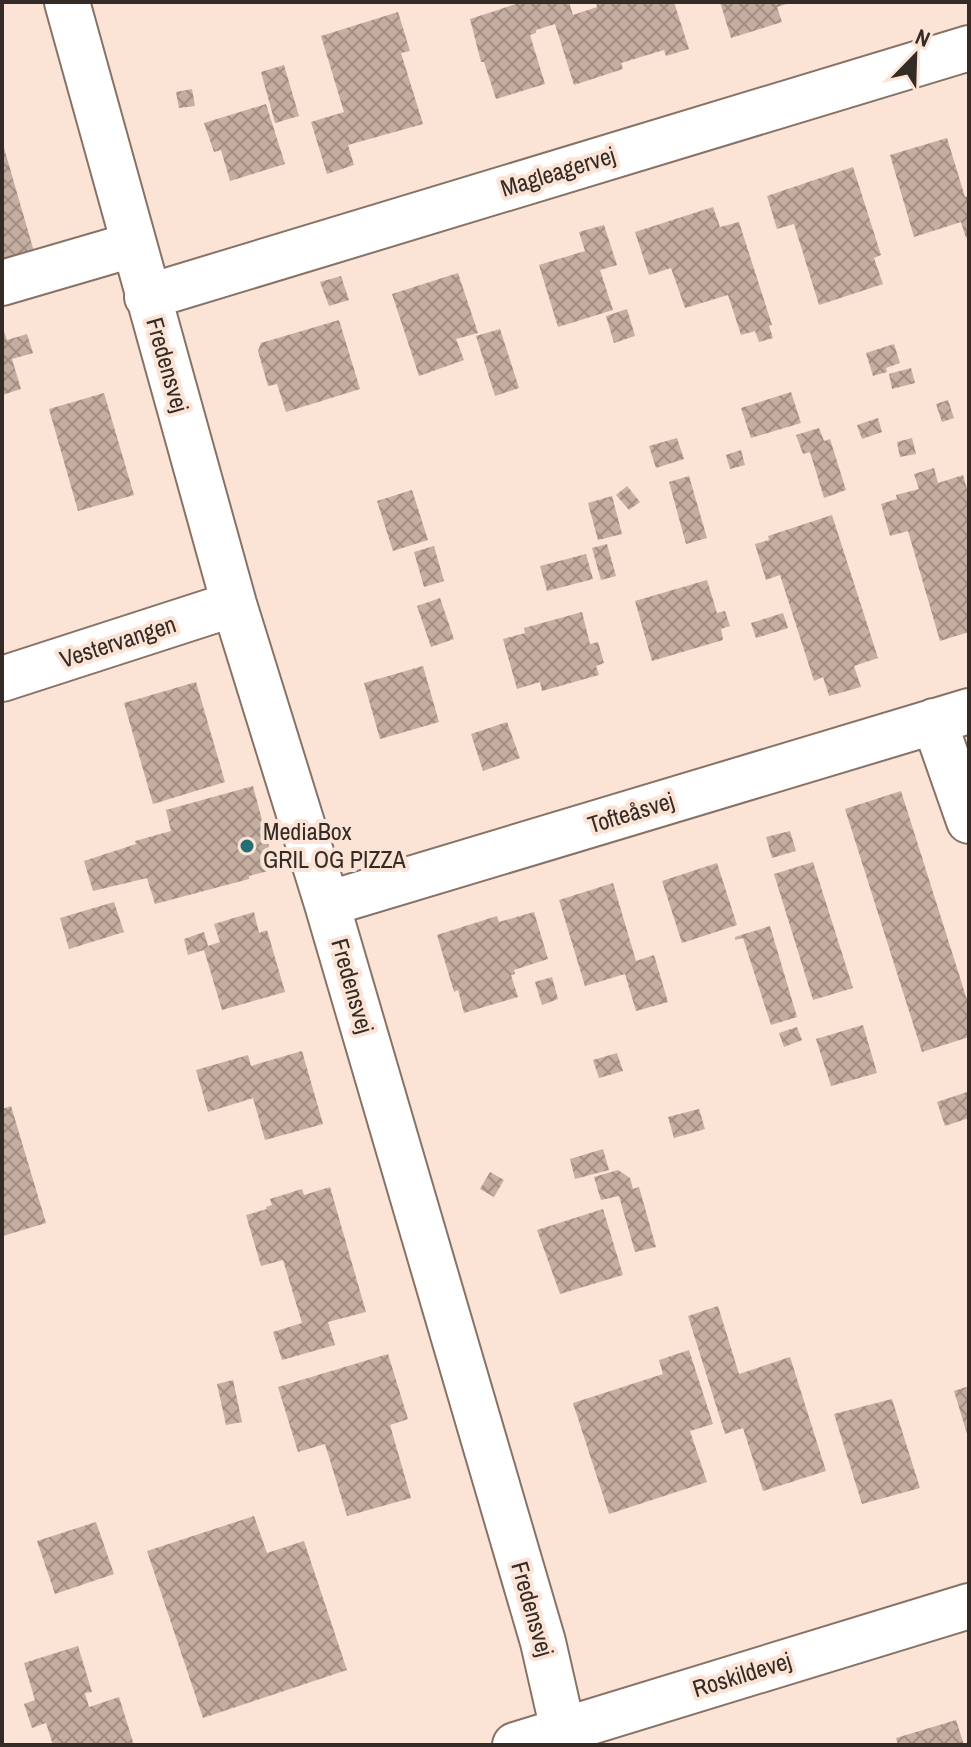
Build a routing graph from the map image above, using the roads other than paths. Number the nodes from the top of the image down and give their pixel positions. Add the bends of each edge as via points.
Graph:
1 (67, 2) edge
2 (969, 48) edge
3 (132, 245) junction
4 (2, 283) edge
5 (147, 297) junction
6 (234, 604) junction
7 (2, 679) edge
8 (952, 716) edge
9 (969, 821) edge
10 (327, 904) junction
11 (969, 1606) edge
12 (562, 1738) edge
13 (515, 1745) edge

1 - 3 street, Fredensvej
2 - 5 street, Magleagervej
3 - 4 street
3 - 5 street, Fredensvej
5 - 6 street, Fredensvej
6 - 7 street, Vestervangen
6 - 10 street, Fredensvej
8 - 9 street, Tofteåsvej
8 - 10 street, Tofteåsvej
10 - 12 street, Fredensvej via 543,1642
11 - 12 street, Roskildevej
12 - 13 street, Roskildevej

